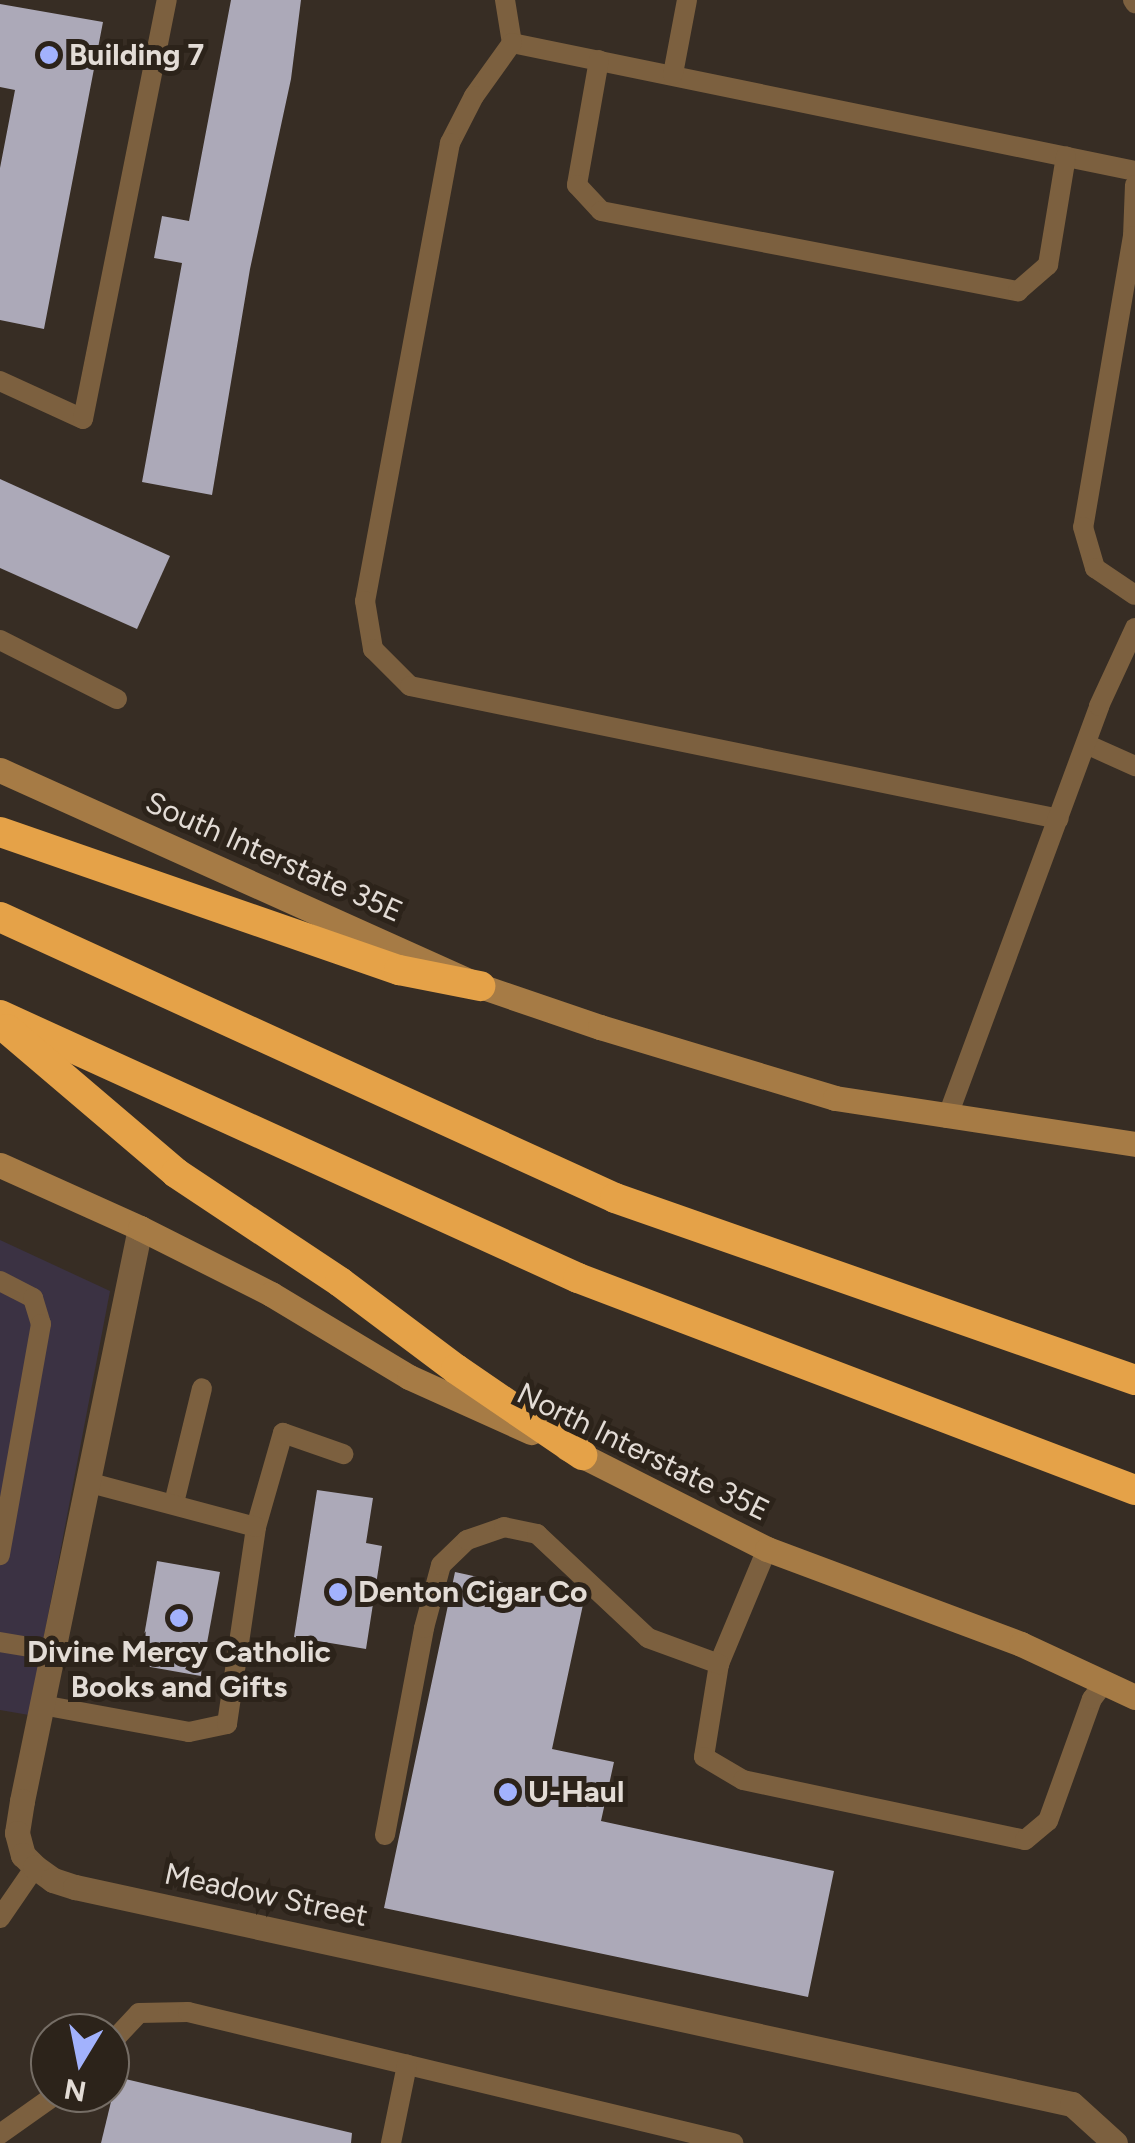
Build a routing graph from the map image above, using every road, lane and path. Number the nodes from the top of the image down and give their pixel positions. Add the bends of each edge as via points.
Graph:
1 (167, 0) edge
2 (506, 0) edge
3 (688, 0) edge
4 (512, 43) junction
5 (600, 60) junction
6 (672, 74) junction
7 (1066, 156) junction
8 (1135, 171) edge
9 (1135, 186) edge
10 (0, 381) edge
11 (1135, 595) edge
12 (1133, 636) edge
13 (0, 640) edge
14 (117, 699) dead end
15 (1086, 744) junction
16 (1135, 766) edge
17 (0, 770) edge
18 (1058, 819) junction
19 (0, 832) edge
20 (0, 918) edge
21 (480, 986) junction
22 (0, 1014) edge
23 (0, 1023) edge
24 (947, 1118) junction
25 (1135, 1144) edge
26 (0, 1165) edge
27 (140, 1228) junction
28 (0, 1281) edge
29 (1135, 1380) edge
30 (202, 1388) dead end
31 (343, 1454) dead end
32 (582, 1455) junction
33 (87, 1482) junction
34 (1135, 1490) edge
35 (174, 1503) junction
36 (256, 1527) junction
37 (767, 1549) junction
38 (0, 1555) edge
39 (0, 1642) edge
40 (53, 1650) junction
41 (719, 1664) junction
42 (1105, 1682) junction
43 (1135, 1697) edge
44 (42, 1705) junction
45 (385, 1835) dead end
46 (35, 1866) junction
47 (0, 1918) edge
48 (130, 2022) edge
49 (406, 2065) junction
50 (30, 2113) edge
51 (0, 2134) edge
52 (390, 2143) edge
53 (733, 2143) edge
54 (1115, 2143) edge

1 - 10 lane via 83,419
2 - 4 lane
3 - 6 lane
4 - 5 lane
4 - 18 lane via 450,143 366,601 373,649 410,686
5 - 6 lane
5 - 7 lane via 578,184 601,211 1018,291 1048,265
6 - 7 lane
7 - 8 lane
9 - 11 lane via 1133,236 1083,527 1095,568
12 - 15 lane
13 - 14 lane
15 - 16 lane
15 - 18 lane
17 - 21 main road, South Interstate 35E
18 - 24 lane
19 - 21 highway via 399,970
20 - 29 highway via 616,1198
21 - 24 main road, South Interstate 35E via 835,1098
22 - 34 highway via 578,1278
23 - 32 highway via 176,1173
24 - 25 main road
26 - 27 main road
27 - 32 main road, North Interstate 35E via 271,1294 409,1377
27 - 33 street
28 - 38 lane via 33,1298 42,1324
30 - 35 lane
31 - 36 lane via 283,1433
32 - 37 main road, North Interstate 35E
33 - 35 lane
33 - 40 street
35 - 36 lane
36 - 44 lane via 227,1724 189,1732
37 - 41 lane
37 - 42 main road, North Interstate 35E
39 - 40 lane
40 - 44 street
41 - 42 lane via 704,1757 743,1780 1025,1840 1048,1821 1092,1699
41 - 45 lane via 648,1638 538,1534 504,1527 467,1540 441,1565
42 - 43 main road, North Interstate 35E
44 - 46 street via 17,1833
46 - 47 lane
46 - 54 street, Meadow Street via 75,1887 1072,2104
48 - 49 lane via 138,2013 188,2012
49 - 52 lane
49 - 53 lane
50 - 51 lane

